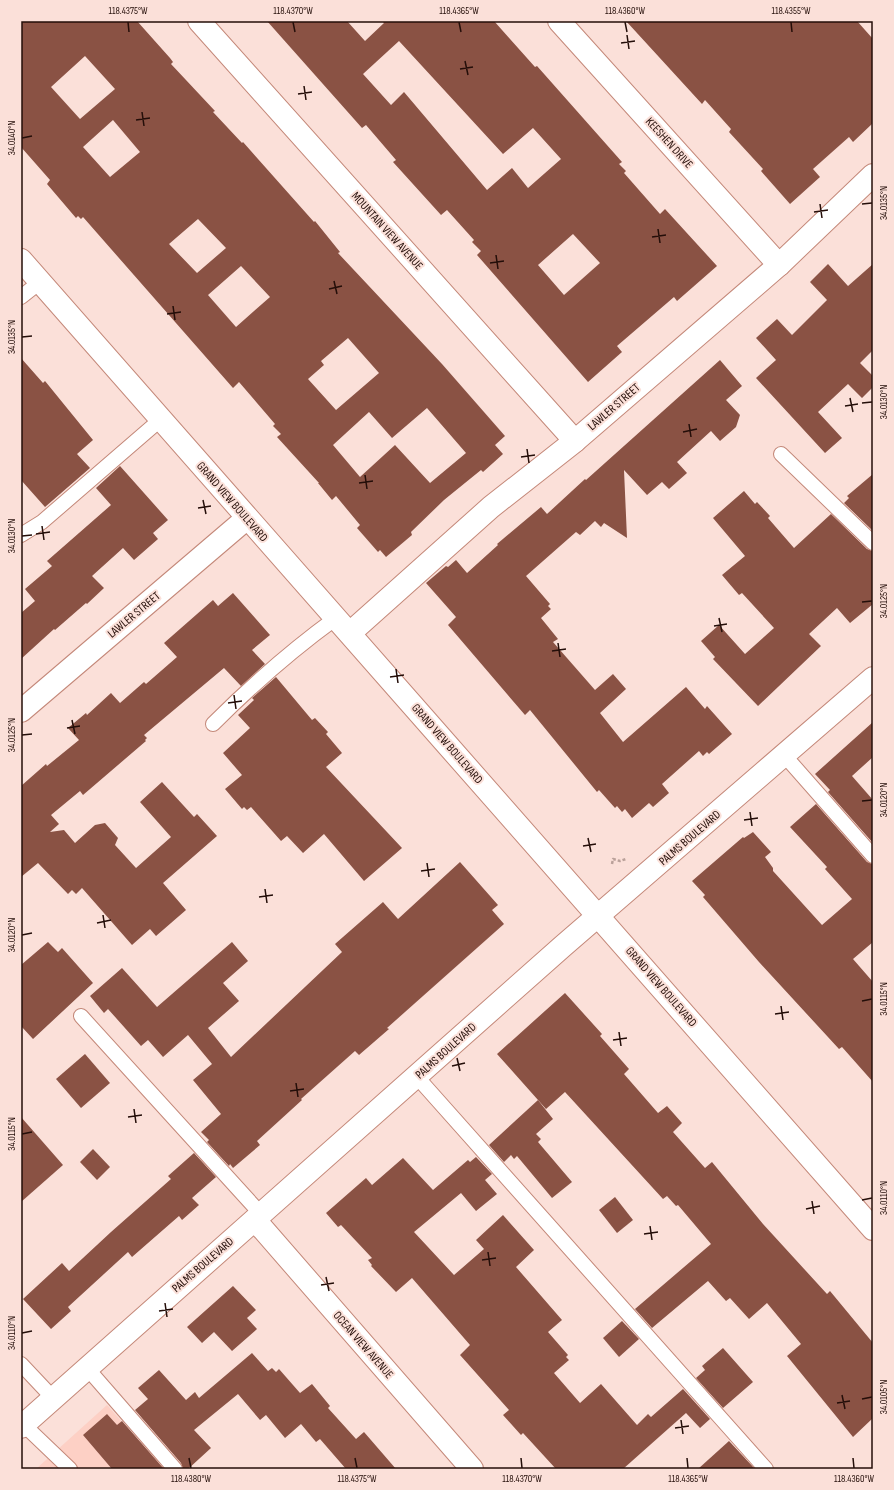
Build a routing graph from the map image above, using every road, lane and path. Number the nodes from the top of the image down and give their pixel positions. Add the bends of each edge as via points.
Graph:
1 (200, 21) edge
2 (558, 21) edge
3 (873, 175) edge
4 (21, 260) edge
5 (779, 265) junction
6 (40, 282) junction
7 (21, 297) edge
8 (160, 420) junction
9 (575, 441) junction
10 (781, 454) dead end
11 (246, 519) junction
12 (21, 535) edge
13 (873, 544) edge
14 (343, 625) junction
15 (873, 678) edge
16 (21, 711) edge
17 (213, 724) dead end
18 (785, 756) junction
19 (873, 856) edge
20 (598, 918) junction
21 (81, 1016) dead end
22 (417, 1077) junction
23 (258, 1217) junction
24 (873, 1228) edge
25 (21, 1364) edge
26 (87, 1368) junction
27 (53, 1398) junction
28 (22, 1426) edge
29 (70, 1469) edge
30 (175, 1469) edge
31 (472, 1469) edge
32 (766, 1469) edge

1 - 9 street, MOUNTAIN VIEW AVENUE
2 - 5 street, KEESHEN DRIVE
3 - 5 street, LAWLER STREET
4 - 6 street, GRAND VIEW BOULEVARD
5 - 9 street, LAWLER STREET
6 - 7 lane
6 - 8 street, GRAND VIEW BOULEVARD
8 - 11 street, GRAND VIEW BOULEVARD
8 - 12 lane via 42,522
9 - 14 street, LAWLER STREET
10 - 13 lane
11 - 14 street, GRAND VIEW BOULEVARD
11 - 16 street, LAWLER STREET
14 - 17 lane via 306,640
14 - 20 street, GRAND VIEW BOULEVARD
15 - 18 street, PALMS BOULEVARD
18 - 19 lane
18 - 20 street, PALMS BOULEVARD
20 - 22 street, PALMS BOULEVARD
20 - 24 street, GRAND VIEW BOULEVARD
21 - 23 lane
22 - 23 street, PALMS BOULEVARD
22 - 32 lane
23 - 26 street, PALMS BOULEVARD
23 - 31 street, OCEAN VIEW AVENUE
25 - 27 lane
26 - 27 street, PALMS BOULEVARD
26 - 30 lane
27 - 28 street, PALMS BOULEVARD
28 - 29 lane

